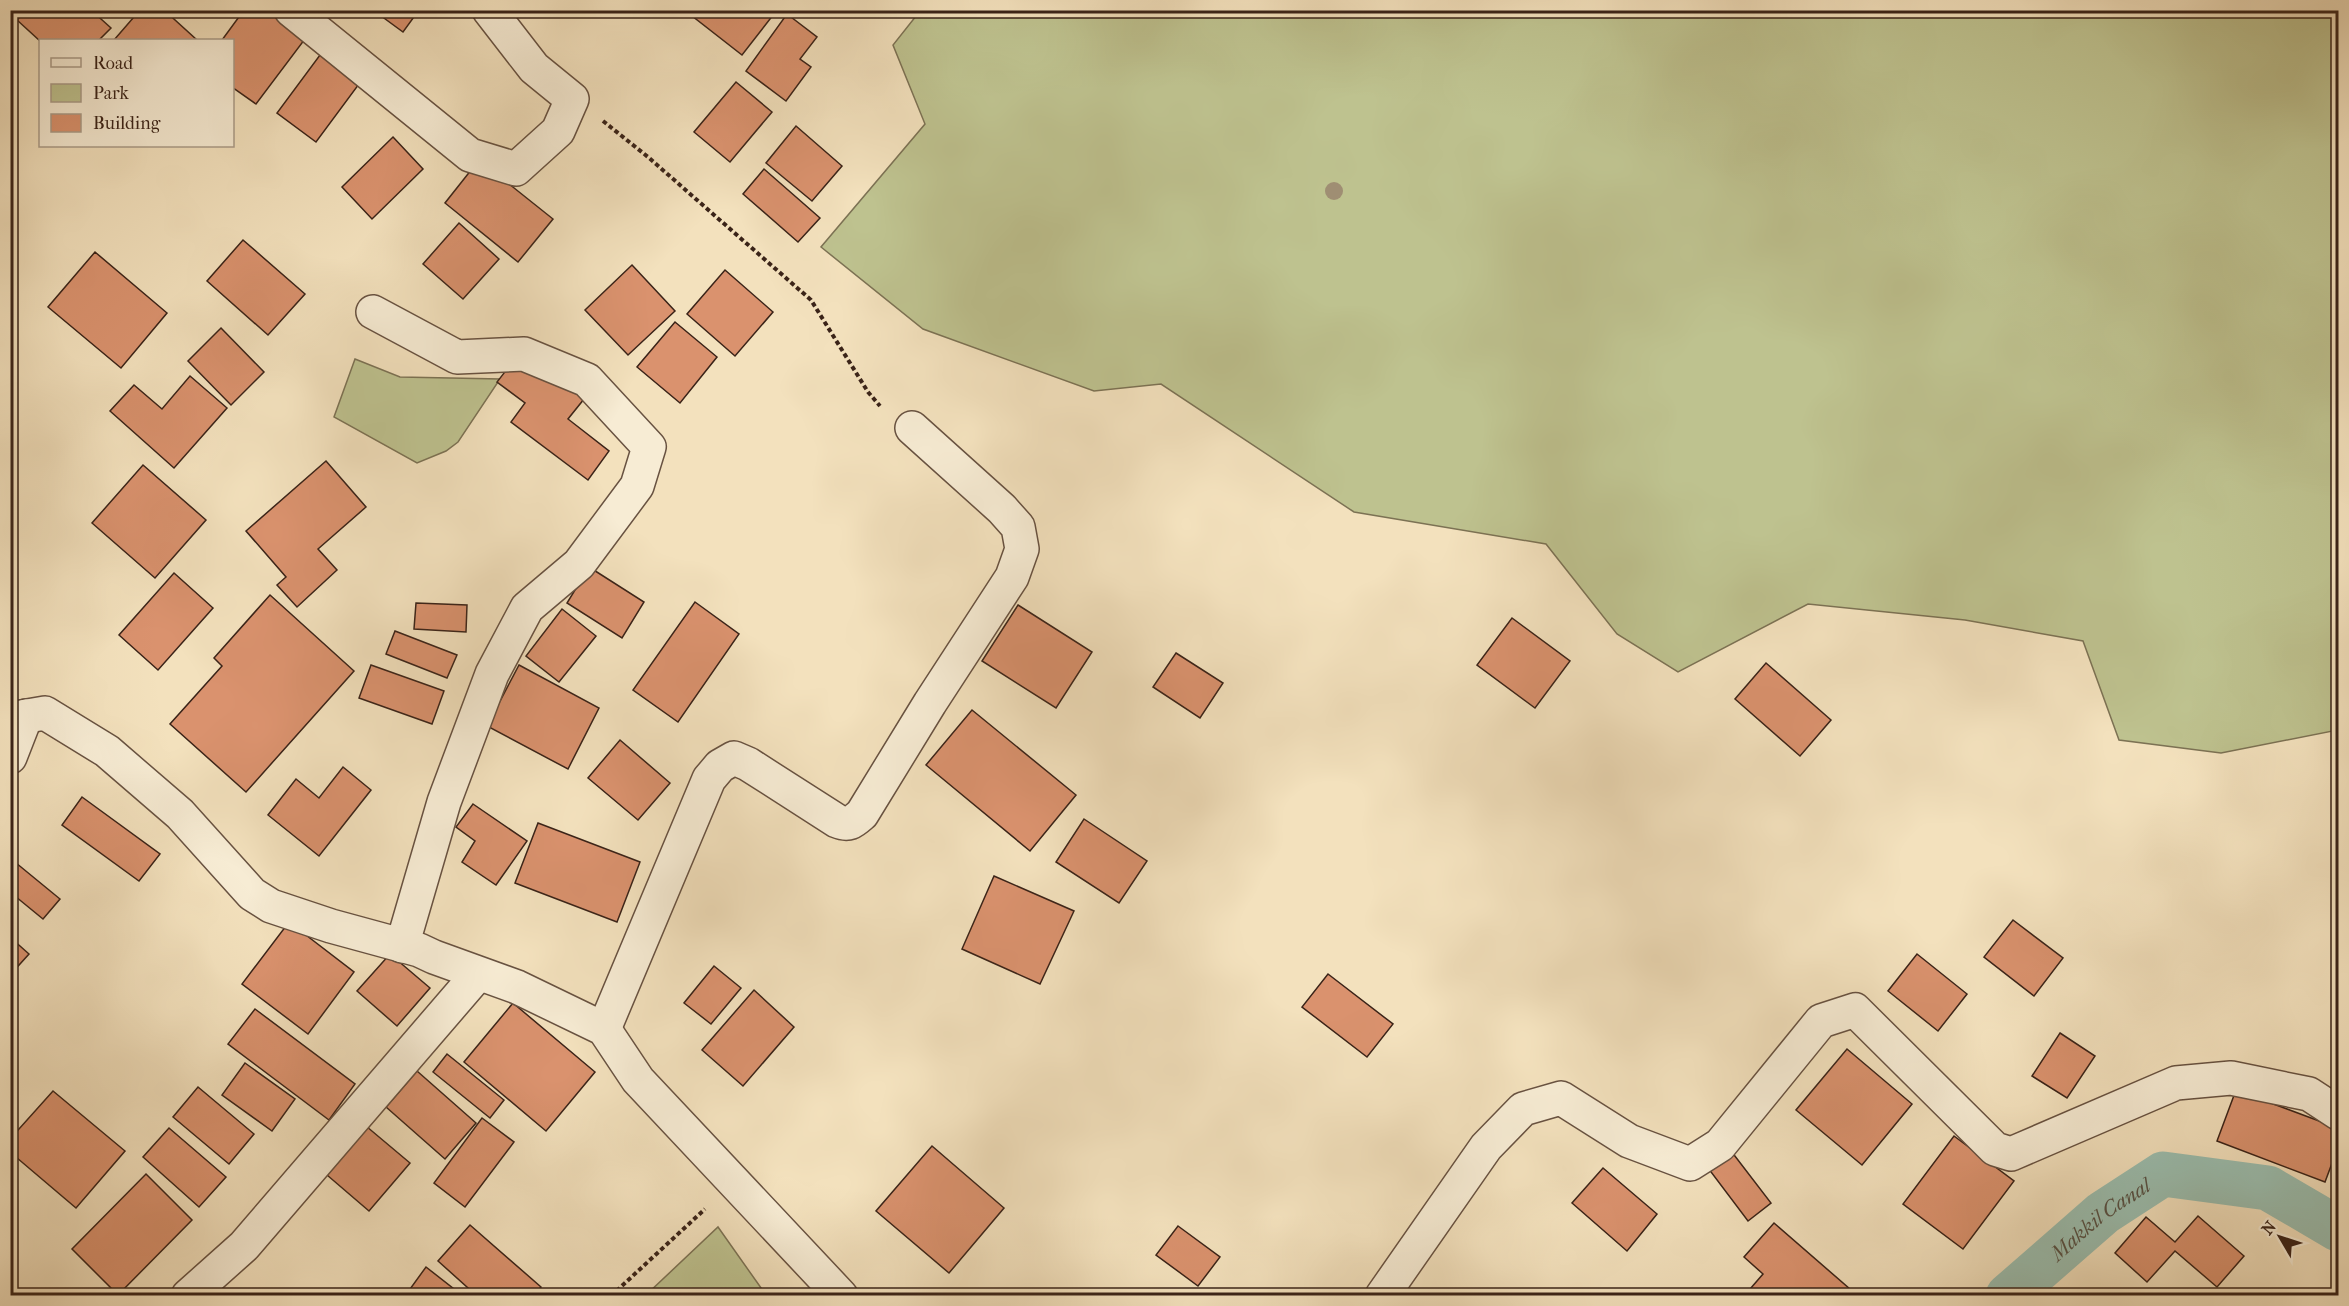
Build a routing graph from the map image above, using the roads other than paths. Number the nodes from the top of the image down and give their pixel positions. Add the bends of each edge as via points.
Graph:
1 (291, 10) edge
2 (489, 10) edge
3 (373, 312) dead end
4 (912, 428) road end
5 (18, 717) edge
6 (10, 757) edge
7 (402, 946) junction
8 (478, 974) junction
9 (604, 1029) junction
10 (2338, 1113) edge
11 (188, 1296) edge
12 (841, 1296) edge
13 (1382, 1296) edge

1 - 2 street via 470,155 516,169 558,131 572,99 534,68
3 - 7 street via 457,357 524,354 587,380 649,447 637,486 579,564 527,608 492,674 444,802
4 - 9 street via 1018,527 1022,549 1012,577 862,814 853,822 837,820 734,758 720,765 709,779
5 - 6 street
5 - 7 street via 45,713 107,751 180,814 245,887 270,906
7 - 8 street
8 - 9 street via 517,987
8 - 11 street via 244,1246
9 - 12 street via 639,1080
10 - 13 street via 2309,1094 2231,1078 2176,1083 2011,1154 1995,1149 1856,1010 1821,1021 1720,1145 1690,1164 1629,1141 1561,1098 1523,1109 1486,1147

